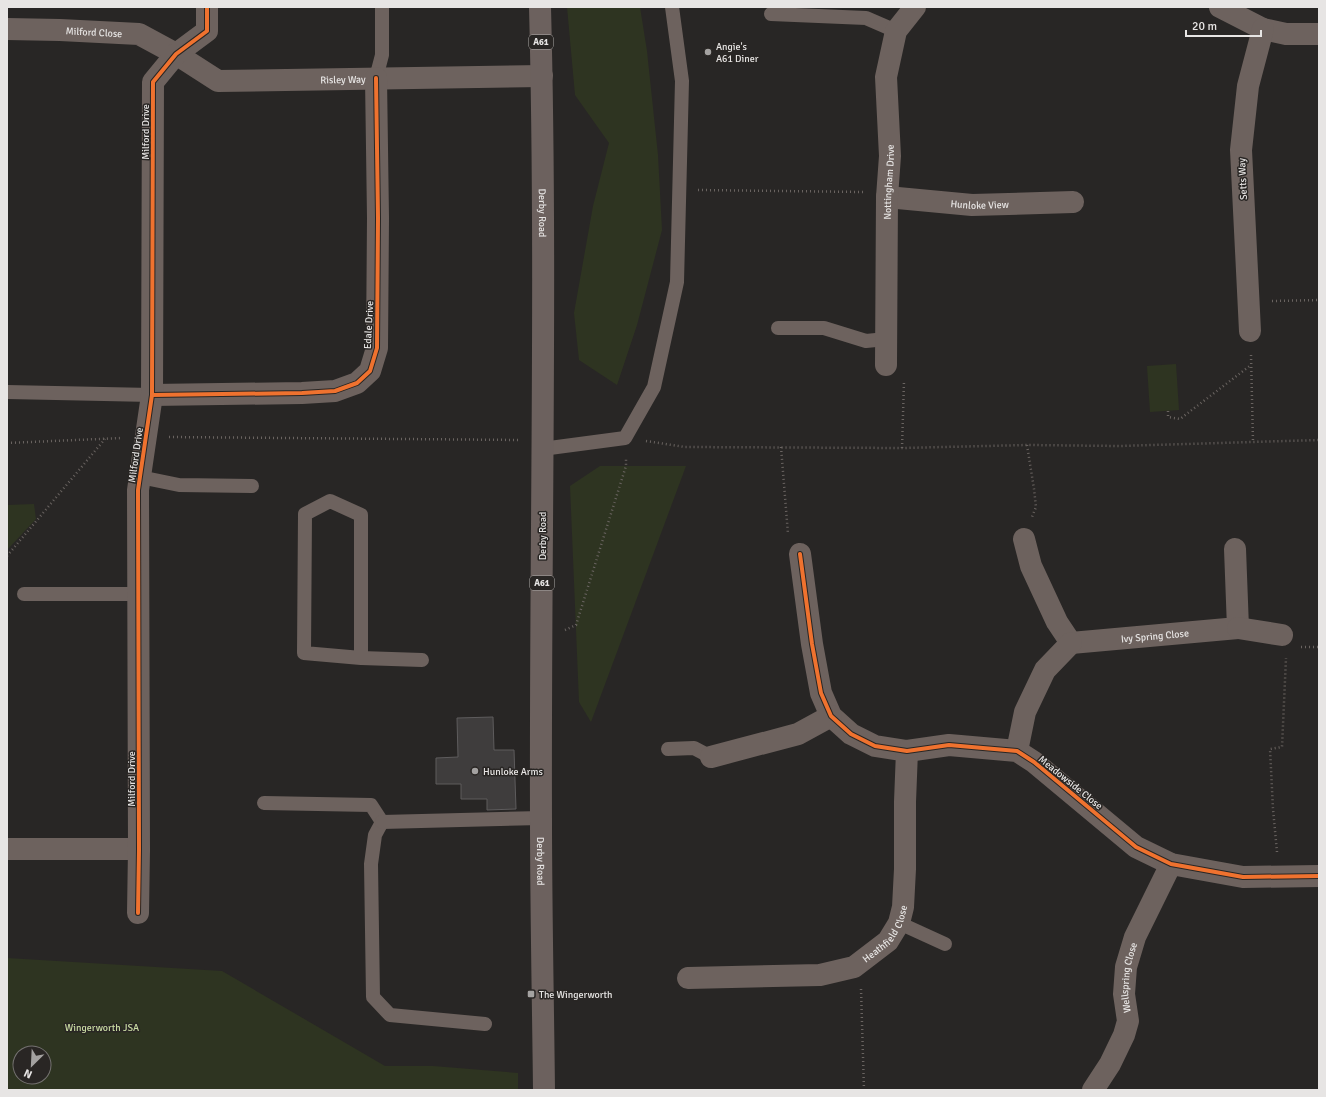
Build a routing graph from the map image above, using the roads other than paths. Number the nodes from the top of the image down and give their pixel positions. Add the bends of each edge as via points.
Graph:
1 (207, 7) edge
2 (382, 7) edge
3 (540, 7) edge
4 (672, 7) edge
5 (916, 7) edge
6 (1220, 7) edge
7 (771, 14) dead end
8 (7, 28) edge
9 (1263, 29) junction
10 (896, 31) junction
11 (1319, 34) edge
12 (176, 54) junction
13 (542, 76) junction
14 (376, 78) junction
15 (887, 194) junction
16 (1073, 202) dead end
17 (778, 328) dead end
18 (1250, 331) road end
19 (886, 339) junction
20 (886, 365) road end
21 (7, 392) edge
22 (152, 395) junction
23 (542, 444) junction
24 (140, 476) junction
25 (252, 486) dead end
26 (1024, 538) dead end
27 (1235, 549) dead end
28 (800, 554) road end
29 (24, 594) dead end
30 (138, 594) junction
31 (1238, 628) junction
32 (1282, 635) road end
33 (1071, 643) junction
34 (361, 658) junction
35 (422, 660) dead end
36 (831, 716) junction
37 (668, 749) dead end
38 (1017, 751) junction
39 (907, 752) junction
40 (711, 757) joint
41 (264, 803) dead end
42 (541, 818) junction
43 (382, 822) junction
44 (7, 849) edge
45 (139, 850) junction
46 (1171, 864) junction
47 (1319, 876) edge
48 (138, 913) dead end
49 (899, 923) junction
50 (945, 944) dead end
51 (688, 978) dead end
52 (485, 1024) dead end
53 (544, 1090) edge
54 (1093, 1090) edge

1 - 12 street, Milford Drive via 207,31
2 - 14 lane via 382,55
3 - 13 highway, Derby Road / A61
4 - 23 lane via 682,81 677,282 654,387 625,438
5 - 10 street, Nottingham Drive
6 - 9 street
7 - 10 lane via 866,18
8 - 12 street, Milford Close via 139,34
9 - 11 street via 1286,34
9 - 18 street, Setts Way via 1248,86 1241,150
10 - 15 street, Nottingham Drive via 886,77 890,156
12 - 14 street, Risley Way via 218,81
12 - 22 street, Milford Drive via 153,82
13 - 14 street, Risley Way
13 - 23 highway, Derby Road / A61
14 - 22 street, Edale Drive via 377,348 370,370 357,383 335,391
15 - 16 street, Hunloke View via 972,205
15 - 19 street, Nottingham Drive
17 - 19 lane via 824,328 866,341
19 - 20 street, Nottingham Drive
21 - 22 lane
22 - 24 street, Milford Drive
23 - 42 highway, Derby Road / A61
24 - 25 lane via 179,485
24 - 30 street, Milford Drive
26 - 33 street via 1031,566 1057,622
27 - 31 street
28 - 36 street, Meadowside Close via 821,693
29 - 30 lane
30 - 45 street, Milford Drive
31 - 32 street, Ivy Spring Close
31 - 33 street, Ivy Spring Close
33 - 38 street via 1045,670 1026,712
34 - 34 lane via 304,653 305,514 330,502 361,515
34 - 35 lane
36 - 39 street, Meadowside Close via 851,734 875,746
36 - 40 street via 798,734
37 - 40 lane via 694,748
38 - 39 street, Meadowside Close via 949,746
38 - 46 street, Meadowside Close via 1034,762 1136,846
39 - 49 street, Heathfield Close via 905,869 903,907
41 - 43 lane via 371,806
42 - 43 lane
42 - 53 highway, Derby Road / A61
43 - 52 lane via 375,835 371,864 373,997 390,1015
44 - 45 street
45 - 48 street, Milford Drive
46 - 47 street, Meadowside Close via 1243,877
46 - 54 street, Wellspring Close via 1134,937 1126,967 1124,994 1128,1021 1124,1035 1110,1064
49 - 50 lane
49 - 51 street, Heathfield Close via 888,941 854,967 820,975

